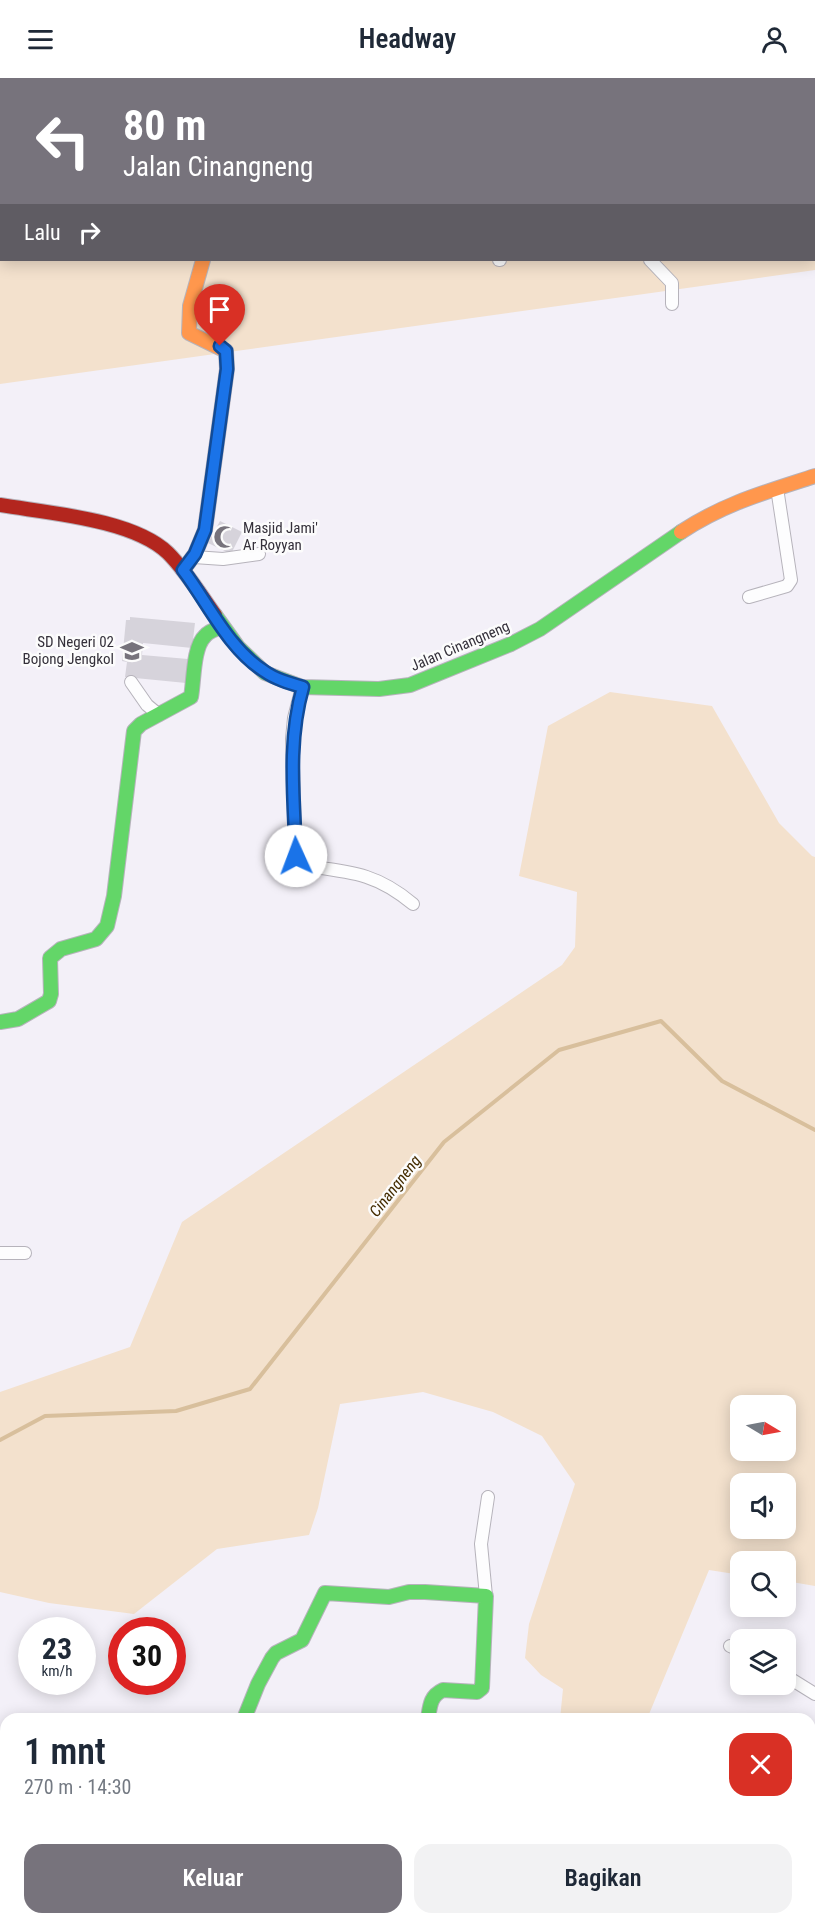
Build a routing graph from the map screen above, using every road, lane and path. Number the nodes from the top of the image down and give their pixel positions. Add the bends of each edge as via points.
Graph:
1 (203, 261) edge
2 (651, 261) edge
3 (672, 304) dead end
4 (815, 476) edge
5 (777, 488) junction
6 (0, 505) edge
7 (260, 554) dead end
8 (194, 557) junction
9 (183, 570) junction
10 (749, 597) dead end
11 (222, 627) junction
12 (131, 682) dead end
13 (303, 687) junction
14 (159, 715) junction
15 (413, 904) dead end
16 (0, 1022) edge
17 (0, 1253) edge
18 (26, 1253) dead end
19 (488, 1497) dead end
20 (486, 1596) junction
21 (796, 1682) edge
22 (815, 1694) edge
23 (247, 1713) edge
24 (429, 1713) edge

1 - 8 street via 194,289 189,333 226,351 227,369 205,530
2 - 3 street via 672,283
4 - 5 street, Jalan Cinangneng
5 - 10 street via 791,580 787,586
5 - 13 street, Jalan Cinangneng via 707,515 540,629 502,648 410,686
6 - 9 street, Jalan Cinangneng via 126,529 166,551
7 - 8 street via 223,559
8 - 9 street
9 - 11 street, Jalan Cinangneng
11 - 13 street, Jalan Cinangneng via 265,673
11 - 14 street via 200,641 191,697
12 - 14 street
13 - 15 street via 292,739 299,863 367,875 397,890
14 - 16 street via 134,731 114,896 102,933 93,941 53,953 48,1000 18,1019
17 - 18 street
19 - 20 street via 481,1544
20 - 23 street via 325,1593 302,1640 270,1660
20 - 24 street via 482,1688 477,1692 438,1692 433,1695
21 - 22 street

